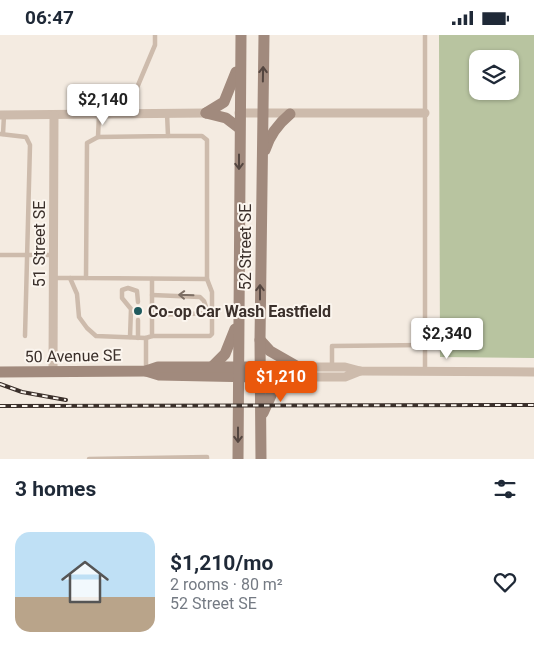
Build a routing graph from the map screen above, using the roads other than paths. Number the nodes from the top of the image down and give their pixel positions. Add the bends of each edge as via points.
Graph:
1 (155, 35) edge
2 (241, 35) edge
3 (264, 35) edge
4 (425, 35) edge
5 (240, 61) junction
6 (168, 113) junction
7 (206, 113) junction
8 (239, 113) junction
9 (262, 113) junction
10 (425, 113) junction
11 (134, 114) junction
12 (290, 114) junction
13 (2, 115) edge
14 (54, 115) junction
15 (99, 115) junction
16 (239, 128) junction
17 (2, 134) edge
18 (168, 136) junction
19 (98, 137) junction
20 (261, 164) junction
21 (28, 254) junction
22 (0, 255) edge
23 (54, 255) junction
24 (54, 278) junction
25 (70, 278) junction
26 (86, 278) junction
27 (119, 279) junction
28 (152, 279) junction
29 (207, 279) junction
30 (122, 290) junction
31 (152, 295) junction
32 (138, 302) dead end
33 (208, 313) junction
34 (152, 315) junction
35 (138, 320) dead end
36 (176, 320) dead end
37 (192, 320) dead end
38 (203, 320) dead end
39 (238, 321) junction
40 (25, 336) dead end
41 (152, 336) junction
42 (130, 337) junction
43 (138, 338) junction
44 (146, 338) junction
45 (260, 340) junction
46 (425, 345) junction
47 (212, 367) junction
48 (298, 367) junction
49 (332, 367) junction
50 (146, 371) junction
51 (360, 371) junction
52 (0, 372) edge
53 (53, 372) junction
54 (238, 372) junction
55 (260, 372) junction
56 (425, 372) junction
57 (534, 372) edge
58 (290, 377) junction
59 (260, 419) junction
60 (89, 459) edge
61 (207, 459) edge
62 (238, 459) edge
63 (261, 459) edge

1 - 11 lane via 155,45 136,89
2 - 5 main road, 52 Street SE
9 -> 3 main road, 52 Street SE
4 - 10 lane
5 - 7 main road via 224,102
5 - 8 main road, 52 Street SE
6 - 7 street
6 - 11 street
6 - 18 lane
7 - 16 main road via 226,118
8 - 9 street
8 - 16 main road, 52 Street SE
9 - 12 street
9 - 20 main road, 52 Street SE
10 - 12 street
10 - 46 lane
11 - 15 street
12 - 20 main road via 278,123 268,139
13 - 14 street
13 - 17 lane
14 - 15 street
14 - 23 street, 51 Street SE
15 - 19 lane
16 -> 39 main road, 52 Street SE
17 - 21 lane via 26,137 30,145
18 - 19 lane
18 - 29 lane via 202,136 207,140
19 - 26 lane via 88,143
45 -> 20 main road, 52 Street SE
21 - 22 lane
21 - 23 lane
21 - 40 lane
23 - 24 street, 51 Street SE
24 - 25 lane
24 - 53 street, 51 Street SE
25 - 26 lane
25 - 42 lane via 77,294 79,317 87,328 96,336
26 - 27 lane
27 - 28 lane
27 - 30 lane
28 - 29 lane
28 - 31 lane
29 - 33 lane via 212,292
30 - 32 lane via 137,291
30 - 42 lane via 122,298 131,309
33 -> 31 lane via 200,297
31 - 34 lane
33 - 37 lane via 189,314
33 - 38 lane
33 - 41 lane via 210,336
34 - 36 lane via 178,314
34 - 41 lane
35 - 43 lane
39 - 47 main road via 226,354
39 - 54 main road, 52 Street SE
41 - 44 lane
42 - 43 lane
43 - 44 lane
44 - 50 lane
45 - 48 main road via 270,351
45 - 55 main road, 52 Street SE
46 - 49 lane via 332,346
46 - 56 lane
47 - 50 main road, 50 Avenue SE via 158,367
47 - 54 main road, 50 Avenue SE
48 - 49 street, 50 Avenue SE
48 - 55 street, 50 Avenue SE
49 - 51 street, 50 Avenue SE
50 - 53 main road, 50 Avenue SE
50 - 54 main road, 50 Avenue SE via 159,375
51 - 56 street, 50 Avenue SE
51 - 58 street, 50 Avenue SE via 345,377
52 - 53 main road, 50 Avenue SE
54 - 55 main road, 50 Avenue SE
54 -> 62 main road, 52 Street SE
55 - 58 street, 50 Avenue SE
55 - 59 main road, 52 Street SE
56 - 57 street, 50 Avenue SE
58 - 59 main road via 270,395
59 - 63 main road, 52 Street SE
60 - 61 lane

